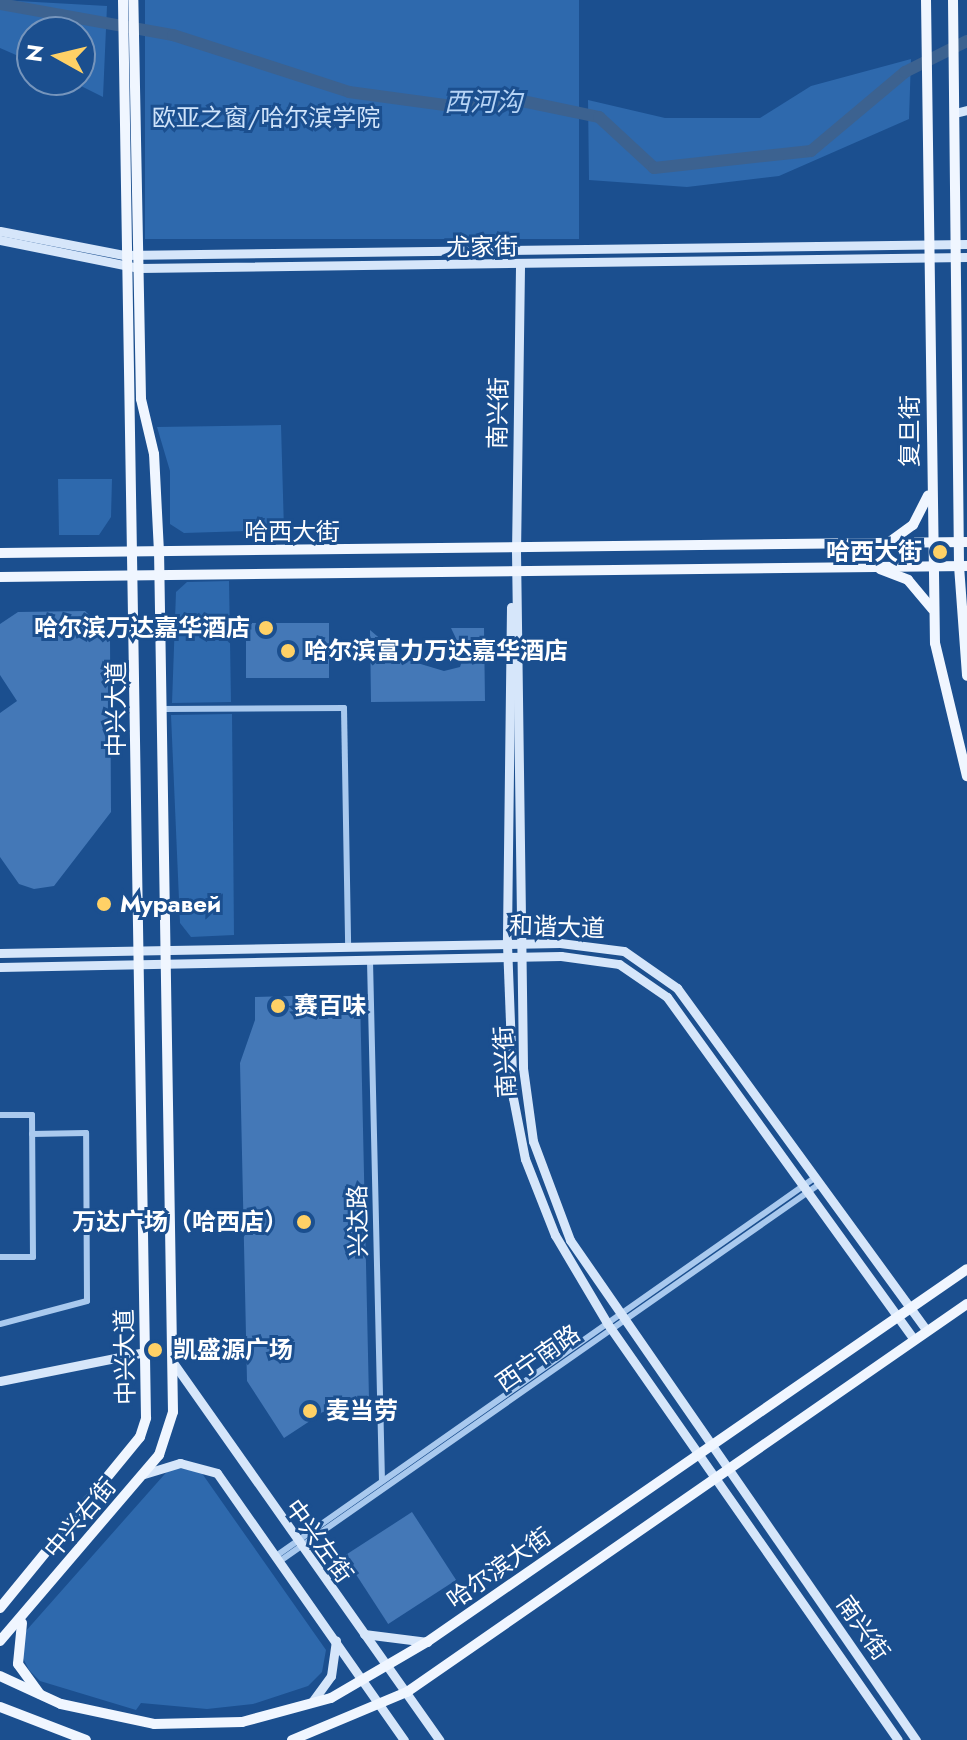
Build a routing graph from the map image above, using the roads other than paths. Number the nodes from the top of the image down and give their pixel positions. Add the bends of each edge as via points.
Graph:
1 (123, 0) edge
2 (133, 0) edge
3 (926, 0) edge
4 (953, 0) edge
5 (128, 45) junction
6 (967, 110) edge
7 (955, 113) junction
8 (0, 231) edge
9 (0, 240) edge
10 (928, 242) junction
11 (961, 244) edge
12 (138, 253) junction
13 (955, 257) junction
14 (967, 257) edge
15 (124, 260) junction
16 (929, 260) junction
17 (517, 267) junction
18 (139, 268) junction
19 (930, 486) junction
20 (960, 493) junction
21 (967, 514) edge
22 (963, 542) edge
23 (885, 544) junction
24 (931, 544) junction
25 (133, 551) junction
26 (513, 551) junction
27 (159, 552) junction
28 (0, 553) edge
29 (931, 565) junction
30 (867, 566) junction
31 (963, 566) edge
32 (514, 569) junction
33 (159, 575) junction
34 (135, 576) junction
35 (0, 577) edge
36 (967, 590) edge
37 (960, 609) junction
38 (934, 611) junction
39 (967, 676) edge
40 (162, 709) junction
41 (967, 776) edge
42 (507, 944) junction
43 (522, 944) junction
44 (348, 946) junction
45 (165, 948) junction
46 (137, 949) junction
47 (0, 953) edge
48 (508, 957) junction
49 (522, 957) junction
50 (370, 961) junction
51 (165, 965) junction
52 (0, 967) edge
53 (138, 967) junction
54 (0, 1115) edge
55 (32, 1134) junction
56 (816, 1182) junction
57 (805, 1189) junction
58 (0, 1257) edge
59 (967, 1269) edge
60 (967, 1304) edge
61 (909, 1307) junction
62 (896, 1315) junction
63 (620, 1318) junction
64 (0, 1324) edge
65 (609, 1325) junction
66 (926, 1330) junction
67 (913, 1338) junction
68 (145, 1352) junction
69 (172, 1361) junction
70 (0, 1381) edge
71 (173, 1412) joint
72 (146, 1418) joint
73 (712, 1443) junction
74 (700, 1453) junction
75 (728, 1467) junction
76 (144, 1474) junction
77 (715, 1476) junction
78 (382, 1481) junction
79 (296, 1545) junction
80 (278, 1559) junction
81 (2, 1604) edge
82 (26, 1614) junction
83 (360, 1632) junction
84 (336, 1640) junction
85 (0, 1641) edge
86 (427, 1642) junction
87 (389, 1668) junction
88 (0, 1676) edge
89 (364, 1684) junction
90 (407, 1692) junction
91 (44, 1698) junction
92 (0, 1707) edge
93 (304, 1708) junction
94 (380, 1708) junction
95 (86, 1740) edge
96 (292, 1740) edge
97 (404, 1740) edge
98 (439, 1740) edge
99 (898, 1740) edge
100 (916, 1740) edge

1 - 5 main road, 中兴大道
2 - 5 main road, 中兴大道
3 - 10 main road, 复旦街
4 - 7 main road, 复旦街
5 - 12 main road, 中兴大道
5 - 15 main road, 中兴大道
6 - 7 main road
7 - 11 main road, 复旦街
8 - 15 main road, 尤家街
9 - 15 main road, 尤家街
10 - 11 main road, 尤家街
10 - 12 main road, 尤家街
10 - 16 main road, 复旦街
11 - 13 main road, 复旦街
12 - 15 main road, 尤家街
12 - 18 main road, 中兴大道
13 - 14 main road, 尤家街
13 - 16 main road, 尤家街
13 - 20 main road, 复旦街
15 - 18 main road, 尤家街
15 - 25 main road, 中兴大道
16 - 17 main road, 尤家街
16 - 19 main road, 复旦街
17 - 18 main road, 尤家街
17 - 26 main road, 南兴街
18 - 27 main road, 中兴大道 via 141,399 154,454
19 - 23 main road via 913,525
19 - 24 main road, 复旦街
20 - 21 main road
20 - 22 main road, 复旦街
22 - 24 main road, 哈西大街
22 - 31 main road, 复旦街
23 - 24 main road, 哈西大街
23 - 26 main road, 哈西大街
24 - 29 main road, 复旦街
25 - 27 main road, 哈西大街
25 - 28 main road, 哈西大街
25 - 34 main road, 中兴大道
26 - 27 main road, 哈西大街
26 - 32 main road, 南兴街
27 - 33 main road, 中兴大道
29 - 30 main road, 哈西大街
29 - 31 main road, 哈西大街
29 - 38 main road, 复旦街
30 - 32 main road, 哈西大街
30 - 38 main road via 908,580
31 - 37 main road, 复旦街
32 - 33 main road, 哈西大街
32 - 42 main road, 南兴街
32 - 43 main road, 南兴街
33 - 34 main road, 哈西大街
33 - 40 main road, 中兴大道
34 - 35 main road, 哈西大街
34 - 46 main road, 中兴大道
36 - 37 main road
37 - 39 main road, 复旦街
38 - 41 main road, 复旦街 via 946,709
40 - 44 street via 344,708
40 - 45 main road, 中兴大道
42 - 43 main road, 和谐大道
42 - 44 main road, 和谐大道
42 - 48 main road, 南兴街
43 - 49 main road, 南兴街
43 - 56 main road, 和谐大道 via 610,948 658,970 677,988
44 - 45 main road, 和谐大道
45 - 46 main road, 和谐大道
45 - 51 main road, 中兴大道
46 - 47 main road, 和谐大道
46 - 53 main road, 中兴大道
48 - 49 main road, 和谐大道
48 - 50 main road, 和谐大道
48 - 65 main road, 南兴街 via 513,1098 525,1159 555,1235
49 - 57 main road, 和谐大道 via 598,958 648,979
49 - 63 main road, 南兴街 via 523,1068 533,1141 564,1230
50 - 51 main road, 和谐大道
50 - 78 street, 兴达路
51 - 53 main road, 和谐大道
51 - 69 main road, 中兴大道
52 - 53 main road, 和谐大道
53 - 68 main road, 中兴大道
54 - 55 street via 32,1115
55 - 58 street via 33,1257
55 - 64 street via 86,1133 87,1301
56 - 57 street, 西宁南路
56 - 61 main road, 和谐大道
57 - 62 main road, 和谐大道
57 - 63 street, 西宁南路
59 - 61 main road, 哈尔滨大街
60 - 66 main road, 哈尔滨大街
61 - 62 main road, 哈尔滨大街
61 - 66 main road, 和谐大道
62 - 67 main road, 和谐大道
62 - 73 main road, 哈尔滨大街
63 - 65 street, 西宁南路
63 - 73 main road, 南兴街
65 - 74 main road, 南兴街
65 - 78 street, 西宁南路
65 - 79 street, 西宁南路
66 - 67 main road, 哈尔滨大街
67 - 75 main road, 哈尔滨大街
68 - 70 main road
68 - 72 main road, 中兴大道
69 - 71 main road, 中兴大道
69 - 79 main road, 中兴左街
71 - 76 main road, 中兴右街 via 165,1443
72 - 81 main road, 中兴右街 via 140,1437
73 - 74 main road, 哈尔滨大街
73 - 75 main road, 南兴街
74 - 77 main road, 南兴街
74 - 86 main road, 哈尔滨大街
75 - 77 main road, 哈尔滨大街
75 - 100 main road, 南兴街
76 - 80 main road, 中兴左街 via 180,1463 210,1468
76 - 82 main road, 中兴右街
77 - 90 main road, 哈尔滨大街
77 - 99 main road, 南兴街
78 - 79 street, 西宁南路
79 - 80 street, 西宁南路
79 - 83 main road, 中兴左街
80 - 84 main road, 中兴左街
82 - 85 main road, 中兴右街
82 - 91 main road via 16,1655
83 - 86 main road via 383,1641
83 - 87 main road, 中兴左街
84 - 89 main road, 中兴左街
84 - 93 main road via 327,1683
86 - 87 main road, 哈尔滨大街
87 - 89 main road, 哈尔滨大街
87 - 90 main road, 中兴左街
88 - 91 main road, 哈尔滨大街
89 - 93 main road, 哈尔滨大街
89 - 94 main road, 中兴左街
90 - 94 main road, 哈尔滨大街
90 - 98 main road, 中兴左街
91 - 93 main road, 哈尔滨大街 via 125,1719 190,1725
92 - 95 main road
94 - 96 main road, 哈尔滨大街
94 - 97 main road, 中兴左街

